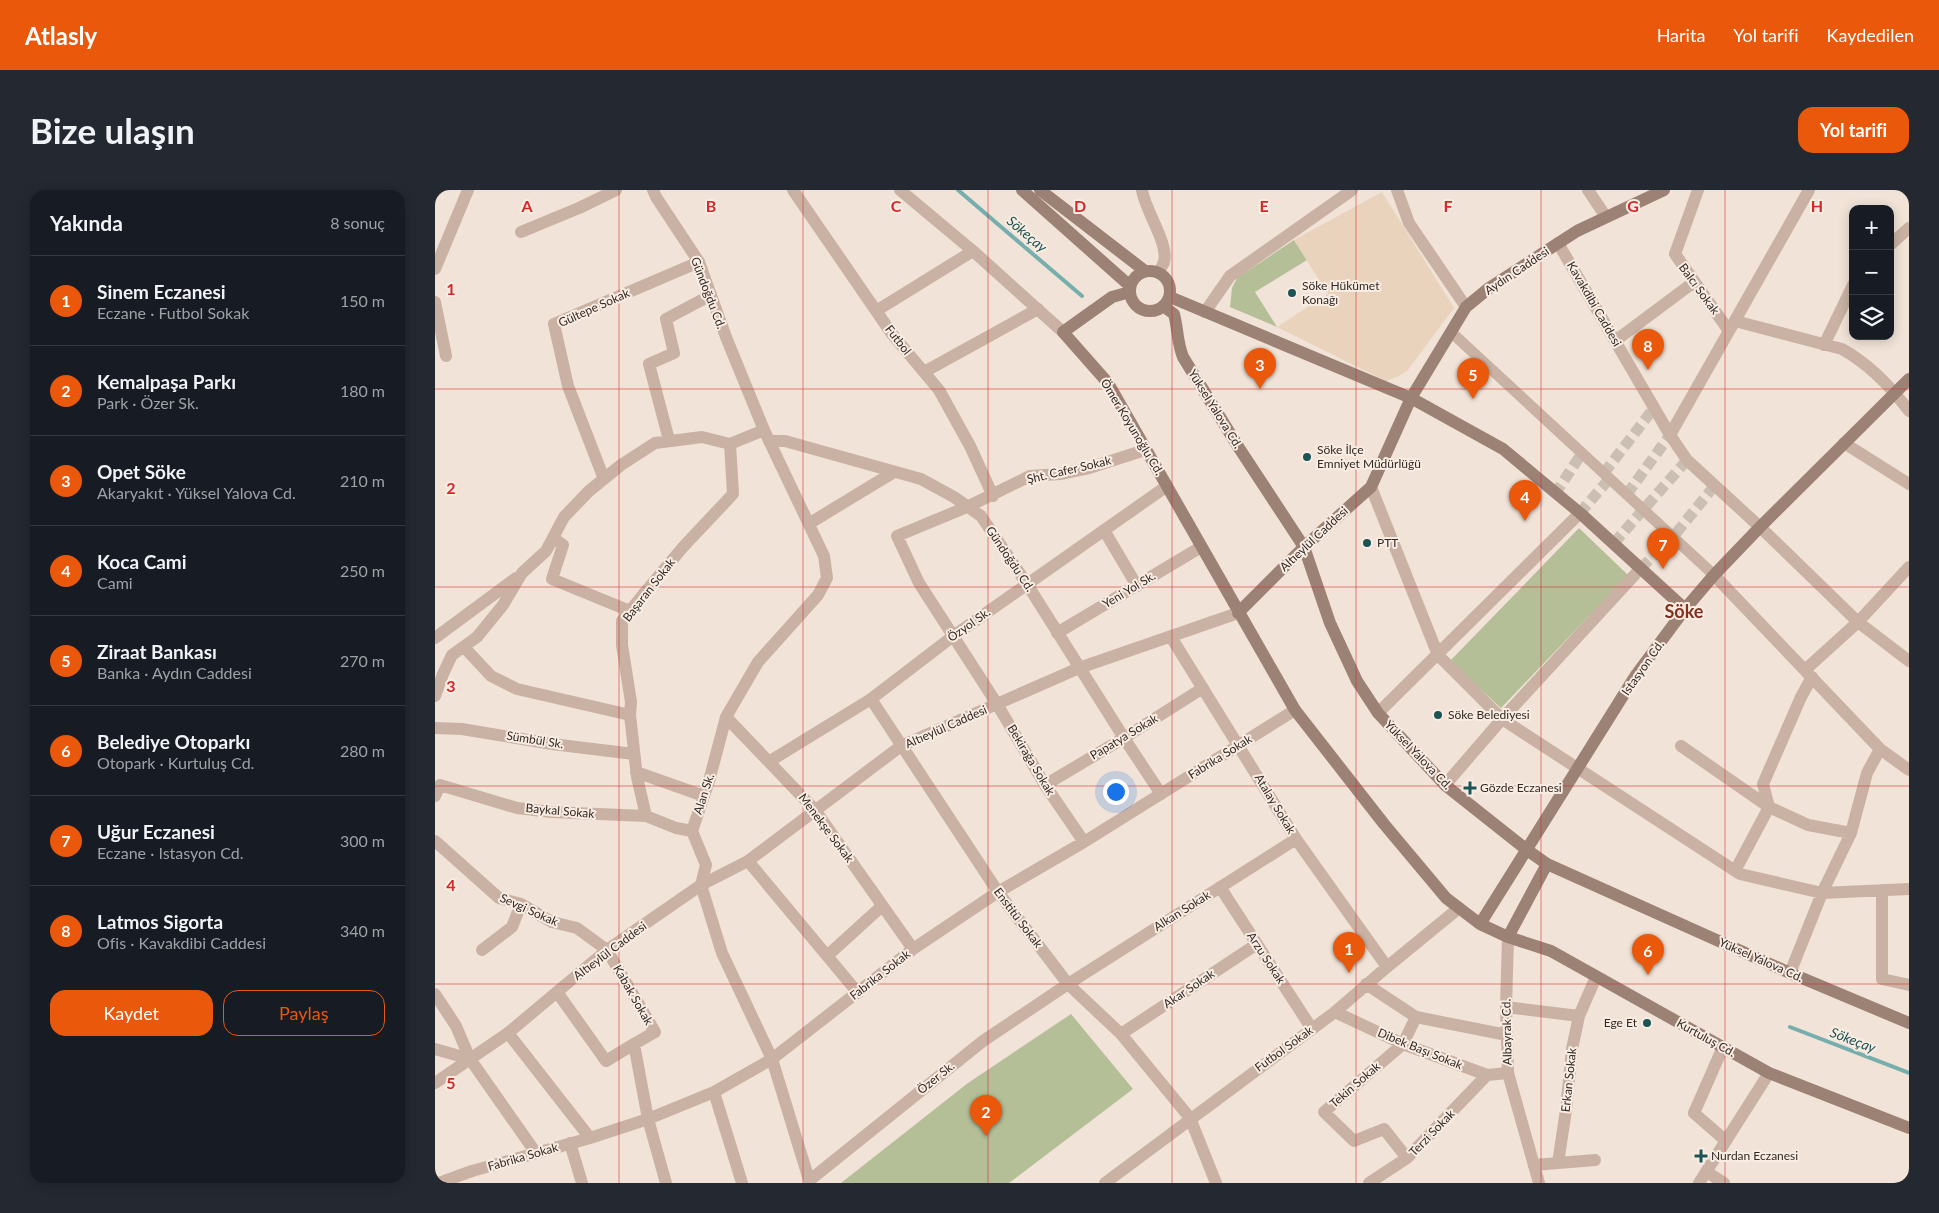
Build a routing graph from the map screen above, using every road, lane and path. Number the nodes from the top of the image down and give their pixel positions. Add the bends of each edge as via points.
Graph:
1 (468, 190) edge
2 (616, 190) edge
3 (653, 190) edge
4 (793, 190) edge
5 (900, 190) edge
6 (1022, 190) edge
7 (1040, 190) edge
8 (1142, 190) edge
9 (1352, 190) edge
10 (1397, 190) edge
11 (1588, 190) edge
12 (1664, 190) edge
13 (1698, 190) edge
14 (1809, 190) edge
15 (1606, 217) junction
16 (1909, 228) edge
17 (521, 232) dead end
18 (1894, 241) edge
19 (1559, 243) junction
20 (973, 251) junction
21 (699, 262) junction
22 (435, 268) edge
23 (1145, 271) junction
24 (1159, 273) junction
25 (1694, 282) junction
26 (1130, 289) junction
27 (1849, 294) edge
28 (711, 295) junction
29 (435, 302) edge
30 (1166, 302) junction
31 (1466, 307) junction
32 (1038, 309) junction
33 (876, 311) junction
34 (1205, 312) junction
35 (1732, 326) junction
36 (1063, 332) junction
37 (1451, 332) junction
38 (1615, 341) junction
39 (1824, 345) junction
40 (446, 356) dead end
41 (924, 372) junction
42 (1909, 379) edge
43 (1895, 392) junction
44 (1411, 398) junction
45 (1909, 411) edge
46 (766, 435) junction
47 (1670, 435) junction
48 (669, 440) junction
49 (1844, 443) junction
50 (730, 444) junction
51 (1145, 450) junction
52 (894, 472) junction
53 (604, 479) junction
54 (1909, 484) edge
55 (1167, 486) junction
56 (1371, 487) junction
57 (993, 496) junction
58 (967, 507) junction
59 (1580, 513) junction
60 (810, 523) junction
61 (1760, 527) junction
62 (1104, 530) junction
63 (553, 538) junction
64 (1201, 547) junction
65 (1304, 547) junction
66 (1909, 567) edge
67 (1641, 568) junction
68 (522, 573) junction
69 (1714, 575) junction
70 (1027, 584) junction
71 (1137, 586) junction
72 (1685, 609) junction
73 (630, 611) junction
74 (1238, 613) junction
75 (1858, 622) junction
76 (1057, 633) junction
77 (952, 637) junction
78 (1171, 637) junction
79 (435, 638) edge
80 (464, 648) junction
81 (1438, 655) junction
82 (1909, 661) edge
83 (1079, 668) junction
84 (1808, 673) junction
85 (1203, 688) junction
86 (435, 696) edge
87 (871, 699) junction
88 (997, 704) junction
89 (1295, 710) junction
90 (1378, 713) junction
91 (630, 715) junction
92 (726, 717) junction
93 (1501, 719) junction
94 (435, 728) edge
95 (1124, 738) junction
96 (1239, 745) junction
97 (901, 746) junction
98 (1681, 746) dead end
99 (1880, 749) junction
100 (634, 754) junction
101 (770, 762) junction
102 (1577, 768) junction
103 (1909, 770) edge
104 (636, 772) junction
105 (1045, 784) junction
106 (1445, 785) junction
107 (1161, 794) junction
108 (435, 796) edge
109 (704, 796) junction
110 (1769, 807) junction
111 (815, 810) junction
112 (645, 816) junction
113 (692, 832) junction
114 (1851, 833) junction
115 (1296, 839) junction
116 (435, 840) edge
117 (1084, 842) junction
118 (1527, 850) junction
119 (748, 861) junction
120 (1547, 864) junction
121 (1735, 871) junction
122 (701, 886) junction
123 (1220, 887) junction
124 (1909, 889) edge
125 (1882, 890) junction
126 (998, 892) junction
127 (1822, 893) junction
128 (521, 904) junction
129 (882, 906) junction
130 (1459, 908) junction
131 (1480, 924) junction
132 (1507, 937) junction
133 (1257, 944) junction
134 (482, 950) dead end
135 (607, 950) junction
136 (913, 950) junction
137 (827, 956) junction
138 (1387, 967) junction
139 (1790, 973) junction
140 (1596, 977) junction
141 (1068, 984) junction
142 (1366, 984) junction
143 (1909, 985) edge
144 (557, 992) junction
145 (858, 993) junction
146 (435, 994) edge
147 (1506, 1007) junction
148 (1335, 1012) junction
149 (1416, 1016) junction
150 (1579, 1016) junction
151 (1905, 1020) edge
152 (1312, 1028) junction
153 (508, 1033) junction
154 (1121, 1034) junction
155 (1507, 1035) junction
156 (634, 1044) junction
157 (1403, 1044) junction
158 (1723, 1047) junction
159 (435, 1050) edge
160 (471, 1059) junction
161 (772, 1060) junction
162 (1508, 1073) junction
163 (1769, 1073) junction
164 (1487, 1075) junction
165 (435, 1083) edge
166 (714, 1092) junction
167 (1190, 1118) junction
168 (648, 1119) junction
169 (1909, 1128) edge
170 (590, 1138) junction
171 (1726, 1141) junction
172 (570, 1143) junction
173 (536, 1153) junction
174 (1407, 1158) junction
175 (1595, 1160) dead end
176 (1559, 1163) junction
177 (1534, 1165) junction
178 (1707, 1172) junction
179 (1388, 1179) edge
180 (810, 1182) edge
181 (439, 1183) edge
182 (582, 1183) edge
183 (666, 1183) edge
184 (742, 1183) edge
185 (1105, 1183) edge
186 (1216, 1183) edge
187 (1369, 1183) edge
188 (1539, 1183) edge
189 (1699, 1183) edge
190 (1724, 1183) edge

1 - 22 street
2 - 17 street
3 - 21 street, Gündoğdu Cd.
4 - 33 street, Futbol
5 - 20 street, Ömer Koyunoğlu Cd.
6 - 26 main road
7 - 23 main road
8 - 24 street via 1164,252
9 - 34 street via 1230,276
10 - 31 street via 1409,224
11 - 15 street
12 - 15 main road, Aydın Caddesi
13 - 25 street, Balcı Sokak via 1675,254
14 - 35 street
15 - 19 main road, Aydın Caddesi
16 - 18 street
19 - 31 main road, Aydın Caddesi via 1489,288
19 - 38 street, Kavakdibi Caddesi
20 - 32 street, Ömer Koyunoğlu Cd.
20 - 33 street
21 - 28 street, Gündoğdu Cd.
21 - 53 street, Gültepe Sokak via 554,324 568,386
23 - 24 main road
23 - 26 main road via 1136,276
24 - 30 main road via 1169,283
25 - 35 street, Balcı Sokak
25 - 38 street
26 - 30 main road via 1131,298 1139,308 1151,311
26 - 36 main road
27 - 39 street
28 - 46 street, Gündoğdu Cd.
28 - 48 street via 666,319 674,352 649,364
29 - 40 street
30 - 34 main road
30 - 65 main road, Yüksel Yalova Cd. via 1174,314 1177,342 1183,357
31 - 37 main road, Aydın Caddesi
32 - 36 street, Ömer Koyunoğlu Cd.
32 - 41 street
33 - 41 street, Futbol
34 - 44 main road
35 - 39 street
35 - 47 street
36 - 51 main road, Ömer Koyunoğlu Cd. via 1108,383
37 - 44 main road, Aydın Caddesi
37 - 69 street
38 - 47 street, Kavakdibi Caddesi
39 - 43 street via 1857,358
41 - 57 street, Futbol via 939,390
42 - 43 main road, Istasyon Cd.
43 - 45 street
43 - 49 main road, Istasyon Cd.
44 - 56 main road, Altıeylül Caddesi
44 - 59 main road via 1503,449
46 - 50 street
46 - 52 street, Gündoğdu Cd.
46 - 60 street, Alan Sk.
47 - 61 street, Kavakdibi Caddesi via 1687,460
48 - 50 street via 702,437
48 - 53 street via 655,443
49 - 54 street
49 - 61 main road, Istasyon Cd.
50 - 73 street, Başaran Sokak via 733,494
51 - 55 main road, Ömer Koyunoğlu Cd.
51 - 57 street, Şht. Cafer Sokak via 1089,468 1030,476
52 - 58 street, Gündoğdu Cd. via 921,479
52 - 60 street
53 - 63 street via 564,518
55 - 62 street, Özyol Sk.
55 - 64 main road, Ömer Koyunoğlu Cd.
56 - 65 main road, Altıeylül Caddesi
56 - 81 street
57 - 58 street, Şht. Cafer Sokak
58 - 70 street, Gündoğdu Cd. via 981,516
58 - 77 street, Bekirağa Sokak via 897,536 919,583
59 - 67 main road
59 - 81 street
60 - 92 street, Alan Sk. via 824,556 827,578 801,615 758,662
61 - 69 main road, Istasyon Cd.
61 - 75 street, Kavakdibi Caddesi
62 - 70 street, Özyol Sk.
62 - 71 street
63 - 68 street via 545,551
63 - 73 street via 563,544 552,579
64 - 71 street, Yeni Yol Sk.
64 - 74 main road, Ömer Koyunoğlu Cd.
65 - 74 main road, Altıeylül Caddesi
65 - 90 main road, Yüksel Yalova Cd. via 1330,623 1357,681
66 - 75 street
67 - 72 main road
67 - 93 street
68 - 79 street
68 - 80 street via 503,605
69 - 72 main road, Istasyon Cd.
69 - 84 street
70 - 76 street, Gündoğdu Cd.
70 - 77 street, Özyol Sk.
71 - 76 street, Yeni Yol Sk.
72 - 102 main road, Istasyon Cd. via 1636,675
73 - 91 street, Başaran Sokak via 622,621 622,645
74 - 78 street, Altıeylül Caddesi
74 - 89 main road, Ömer Koyunoğlu Cd.
75 - 82 street, Kavakdibi Caddesi
75 - 84 street
76 - 83 street, Gündoğdu Cd.
77 - 87 street, Özyol Sk.
77 - 88 street, Bekirağa Sokak
78 - 83 street, Altıeylül Caddesi
78 - 85 street, Atalay Sokak
80 - 86 street via 452,654
80 - 91 street via 491,676 517,689
81 - 90 street
81 - 93 street
83 - 88 street, Altıeylül Caddesi
83 - 95 street, Gündoğdu Cd.
84 - 99 street
84 - 110 street via 1801,697 1763,784
85 - 95 street, Papatya Sokak
85 - 96 street, Atalay Sokak
87 - 97 street, Enstitü Sokak
87 - 101 street, Özyol Sk.
88 - 97 street, Altıeylül Caddesi
88 - 105 street, Bekirağa Sokak
89 - 96 street, Fabrika Sokak
89 - 130 main road, Kurtuluş Cd. via 1384,824 1446,898
90 - 106 main road, Yüksel Yalova Cd.
91 - 100 street, Başaran Sokak
92 - 101 street, Menekşe Sokak
92 - 109 street, Alan Sk.
93 - 102 street
93 - 106 street
94 - 100 street, Sümbül Sk. via 462,729
95 - 105 street, Papatya Sokak
95 - 107 street, Gündoğdu Cd.
96 - 107 street, Fabrika Sokak
96 - 115 street, Atalay Sokak
97 - 111 street, Altıeylül Caddesi
97 - 126 street, Enstitü Sokak
98 - 110 street
99 - 103 street
99 - 114 street via 1867,773
100 - 104 street, Başaran Sokak
101 - 111 street, Menekşe Sokak
102 - 118 main road, Istasyon Cd.
102 - 121 street
104 - 109 street
104 - 112 street, Başaran Sokak
105 - 117 street, Bekirağa Sokak
106 - 118 main road, Yüksel Yalova Cd.
107 - 117 street, Fabrika Sokak
108 - 112 street, Baykal Sokak via 440,785 517,808
109 - 113 street, Alan Sk.
110 - 114 street via 1808,825
110 - 121 street
111 - 119 street, Altıeylül Caddesi
111 - 129 street, Menekşe Sokak
112 - 113 street, Baykal Sokak
113 - 122 street, Alan Sk. via 706,865
114 - 127 street
115 - 123 street, Alkan Sokak
115 - 138 street, Atalay Sokak
116 - 128 street, Sevgi Sokak via 499,898
117 - 126 street, Fabrika Sokak
118 - 120 main road, Yüksel Yalova Cd.
118 - 131 main road, Istasyon Cd.
119 - 122 street, Altıeylül Caddesi
119 - 137 street
120 - 132 main road
120 - 139 main road, Yüksel Yalova Cd.
121 - 127 street
122 - 135 street, Altıeylül Caddesi
122 - 161 street, Alan Sk. via 722,953
123 - 133 street, Arzu Sokak
123 - 141 street, Alkan Sokak
124 - 125 street
125 - 127 street
125 - 143 street via 1882,979
126 - 136 street, Fabrika Sokak
126 - 141 street, Enstitü Sokak
127 - 139 street
128 - 134 street via 512,927
128 - 135 street, Sevgi Sokak via 552,922 577,928
129 - 136 street, Menekşe Sokak
129 - 137 street
130 - 131 main road, Kurtuluş Cd.
130 - 138 street, Futbol Sokak
131 - 132 main road, Kurtuluş Cd.
132 - 140 main road, Kurtuluş Cd. via 1551,952
132 - 147 street, Albayrak Cd.
133 - 152 street, Arzu Sokak
133 - 154 street, Akar Sokak
135 - 144 street, Altıeylül Caddesi
135 - 156 street, Kabak Sokak via 655,1032
136 - 145 street, Fabrika Sokak
137 - 145 street
138 - 142 street, Futbol Sokak
139 - 151 main road, Yüksel Yalova Cd.
140 - 150 street, Erkan Sokak
140 - 158 main road, Kurtuluş Cd.
141 - 154 street, Enstitü Sokak
141 - 180 street, Özer Sk. via 983,1041
142 - 148 street, Futbol Sokak
142 - 149 street
144 - 153 street, Altıeylül Caddesi
144 - 156 street via 606,1061
145 - 161 street, Fabrika Sokak
146 - 160 street via 456,1026
147 - 150 street
147 - 155 street, Albayrak Cd.
148 - 152 street, Futbol Sokak
148 - 157 street, Dibek Başı Sokak
149 - 155 street
149 - 157 street
150 - 176 street, Erkan Sokak
152 - 167 street, Futbol Sokak
153 - 160 street, Altıeylül Caddesi
153 - 170 street
154 - 167 street, Enstitü Sokak
155 - 162 street, Albayrak Cd.
156 - 168 street
157 - 164 street, Dibek Başı Sokak
157 - 174 street, Tekin Sokak via 1324,1112 1354,1141 1384,1129
158 - 163 main road, Kurtuluş Cd.
158 - 171 street via 1694,1113
159 - 160 street
160 - 165 street, Altıeylül Caddesi
160 - 173 street
161 - 166 street, Fabrika Sokak
161 - 180 street, Alan Sk.
162 - 164 street, Dibek Başı Sokak
162 - 177 street, Albayrak Cd.
163 - 169 main road, Kurtuluş Cd.
163 - 171 street
164 - 174 street, Terzi Sokak
166 - 168 street, Fabrika Sokak
166 - 184 street
167 - 185 street, Futbol Sokak
167 - 186 street, Enstitü Sokak
168 - 170 street, Fabrika Sokak
168 - 183 street
170 - 172 street, Fabrika Sokak
171 - 178 street
172 - 173 street, Fabrika Sokak
172 - 182 street
173 - 181 street, Fabrika Sokak
174 - 179 street, Terzi Sokak
175 - 176 street
176 - 177 street
177 - 188 street, Albayrak Cd.
178 - 189 street
178 - 190 street
179 - 187 street, Terzi Sokak

